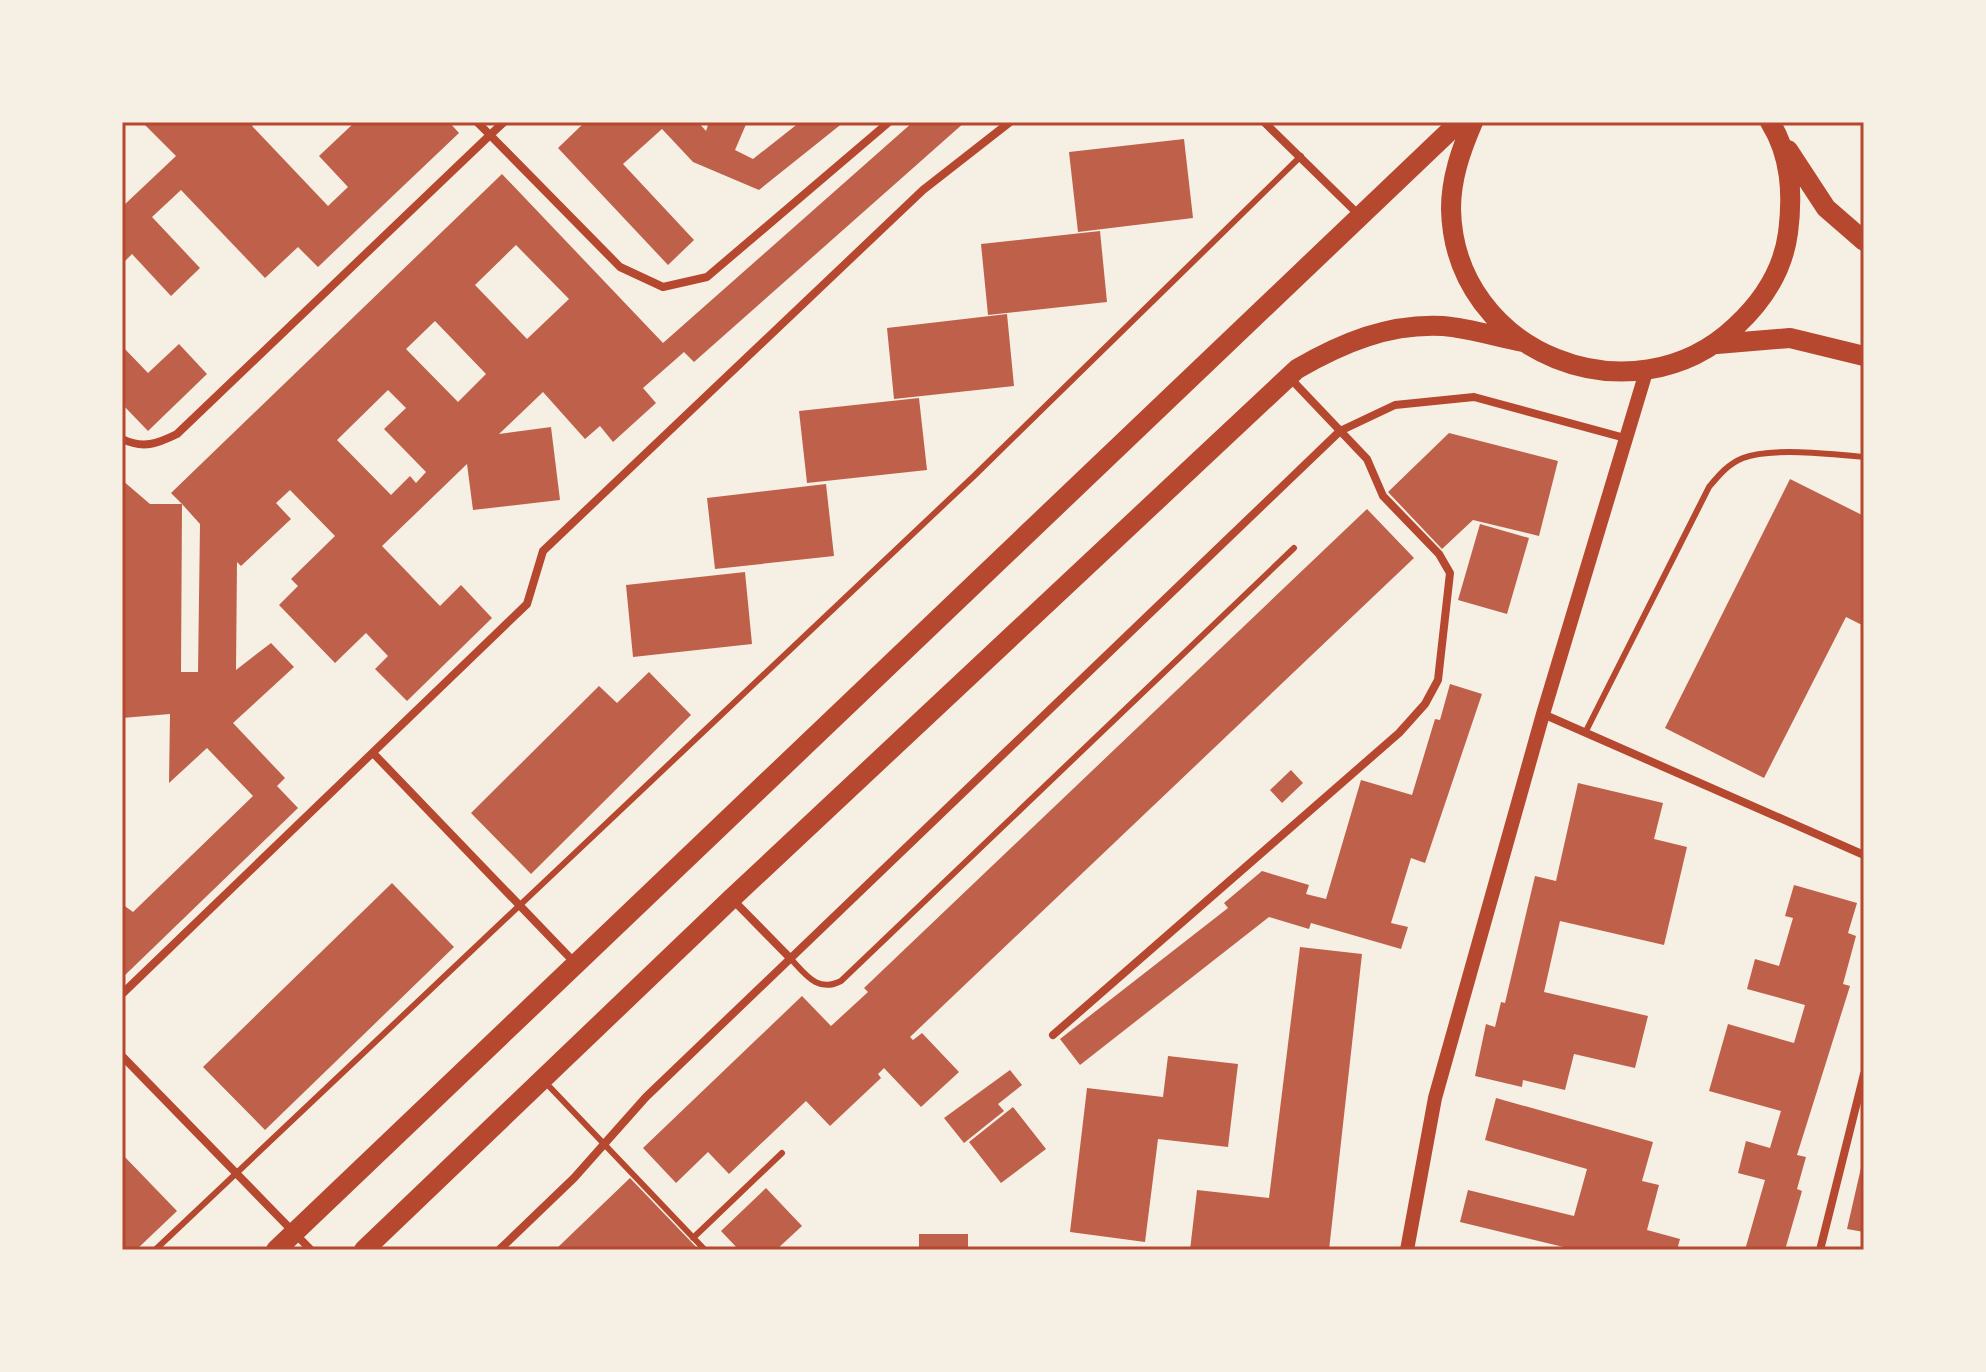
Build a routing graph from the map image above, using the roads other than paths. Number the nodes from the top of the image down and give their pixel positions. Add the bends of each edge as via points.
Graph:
1 (477, 122) edge
2 (504, 122) edge
3 (889, 122) edge
4 (1010, 122) edge
5 (1264, 122) edge
6 (1459, 122) edge
7 (1473, 122) edge
8 (1776, 131) edge
9 (490, 135) junction
10 (1301, 156) junction
11 (1359, 215) junction
12 (1864, 241) edge
13 (1523, 342) junction
14 (1717, 344) junction
15 (1864, 356) edge
16 (1646, 372) junction
17 (1289, 377) junction
18 (1340, 431) junction
19 (1625, 438) junction
20 (122, 439) edge
21 (1864, 457) edge
22 (1294, 548) dead end
23 (1543, 714) junction
24 (1586, 731) junction
25 (373, 753) junction
26 (1864, 855) edge
27 (731, 899) junction
28 (522, 906) junction
29 (791, 959) junction
30 (575, 963) junction
31 (122, 994) edge
32 (1053, 1035) dead end
33 (122, 1056) edge
34 (1864, 1074) edge
35 (543, 1080) junction
36 (605, 1145) junction
37 (782, 1153) dead end
38 (235, 1174) junction
39 (293, 1233) junction
40 (693, 1238) junction
41 (155, 1250) edge
42 (276, 1250) edge
43 (311, 1250) edge
44 (364, 1250) edge
45 (499, 1250) edge
46 (705, 1250) edge
47 (1407, 1250) edge
48 (1820, 1250) edge

1 - 9 street
2 - 9 street
3 - 9 street via 707,277 663,287 620,267
4 - 25 street via 923,190 543,551 527,604
5 - 10 street
6 - 11 main road
7 - 13 main road via 1457,159 1451,210 1461,261 1486,306
8 - 12 main road via 1826,208
8 - 14 main road via 1793,196 1785,253 1759,305
9 - 20 street via 177,434 155,445
10 - 11 street
10 - 28 lane
11 - 30 main road
13 - 16 main road via 1563,364 1609,373
13 - 17 main road via 1443,326 1366,334 1336,346
14 - 15 main road via 1790,338
14 - 16 main road via 1683,362
16 - 19 street
17 - 18 street
17 - 27 main road
18 - 19 street via 1395,405 1474,397
18 - 29 street
18 - 32 street via 1367,459 1383,496 1439,554 1450,573 1438,680 1399,733
19 - 23 street
21 - 24 lane via 1766,454 1745,457 1726,468 1709,487
22 - 29 lane via 841,981 820,985
23 - 24 street
23 - 47 street via 1435,1098
24 - 26 street
25 - 28 street
25 - 31 street
27 - 29 street
27 - 35 main road
28 - 30 street
28 - 38 lane
29 - 36 street via 646,1097
30 - 39 main road
33 - 38 street
34 - 48 street
35 - 36 lane
35 - 44 main road
36 - 40 lane
36 - 45 street
37 - 40 lane
38 - 39 street
38 - 41 lane
39 - 42 main road
39 - 43 street
40 - 46 lane

